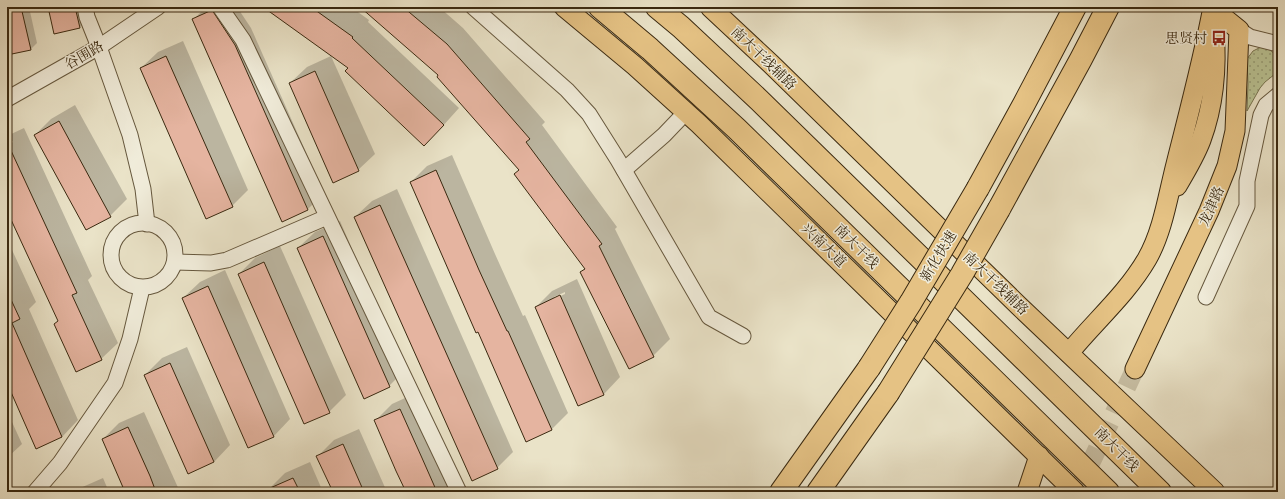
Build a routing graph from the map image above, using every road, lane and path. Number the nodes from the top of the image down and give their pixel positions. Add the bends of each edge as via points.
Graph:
1 (85, 7) edge
2 (158, 7) edge
3 (220, 7) edge
4 (473, 7) edge
5 (564, 7) edge
6 (600, 7) edge
7 (657, 7) edge
8 (710, 7) edge
9 (1075, 7) edge
10 (1108, 7) edge
11 (1213, 8) edge
12 (1239, 30) junction
13 (1278, 44) edge
14 (99, 47) junction
15 (1278, 95) edge
16 (7, 99) edge
17 (686, 112) junction
18 (624, 170) junction
19 (327, 217) junction
20 (147, 224) junction
21 (175, 262) junction
22 (142, 288) junction
23 (1206, 297) dead end
24 (742, 336) dead end
25 (1069, 353) junction
26 (1135, 369) tunnel mouth
27 (1039, 456) junction
28 (458, 490) dead end
29 (35, 492) edge
30 (781, 492) edge
31 (818, 492) edge
32 (1027, 492) edge
33 (1075, 492) edge
34 (1108, 492) edge
35 (1160, 492) edge
36 (1215, 492) edge

1 - 14 street
2 - 14 street, 谷围路
3 - 19 street via 243,40
4 - 18 street via 567,90 589,114
5 - 17 main road, 兴南大道
6 - 34 highway, 南大干线 via 737,129
7 - 35 highway, 南大干线 via 681,26 759,100
8 - 25 main road, 南大干线辅路
9 - 30 highway, 新化快速, bridge via 978,188 911,302
10 - 31 highway, 新化快速, bridge via 962,274 888,393
11 - 12 main road
11 - 25 main road via 1215,76 1202,139 1165,210 1154,244 1139,272
12 - 13 street via 1250,38
12 - 26 main road, 龙津路 via 1235,131 1227,166 1210,211
14 - 16 street, 谷围路
14 - 20 street via 130,135 143,189
15 - 23 street via 1266,105 1261,115 1248,177 1247,206
17 - 18 street
17 - 27 main road, 兴南大道
18 - 24 street via 709,317
19 - 21 street via 227,260 211,263
19 - 28 street
20 - 21 street via 158,227 166,234 172,243
20 - 22 street via 136,224 126,228 118,235 111,254 116,273 123,281
21 - 22 street via 161,282
22 - 29 street via 116,383 60,464
25 - 36 main road, 南大干线辅路
27 - 32 main road
27 - 33 main road, 兴南大道

